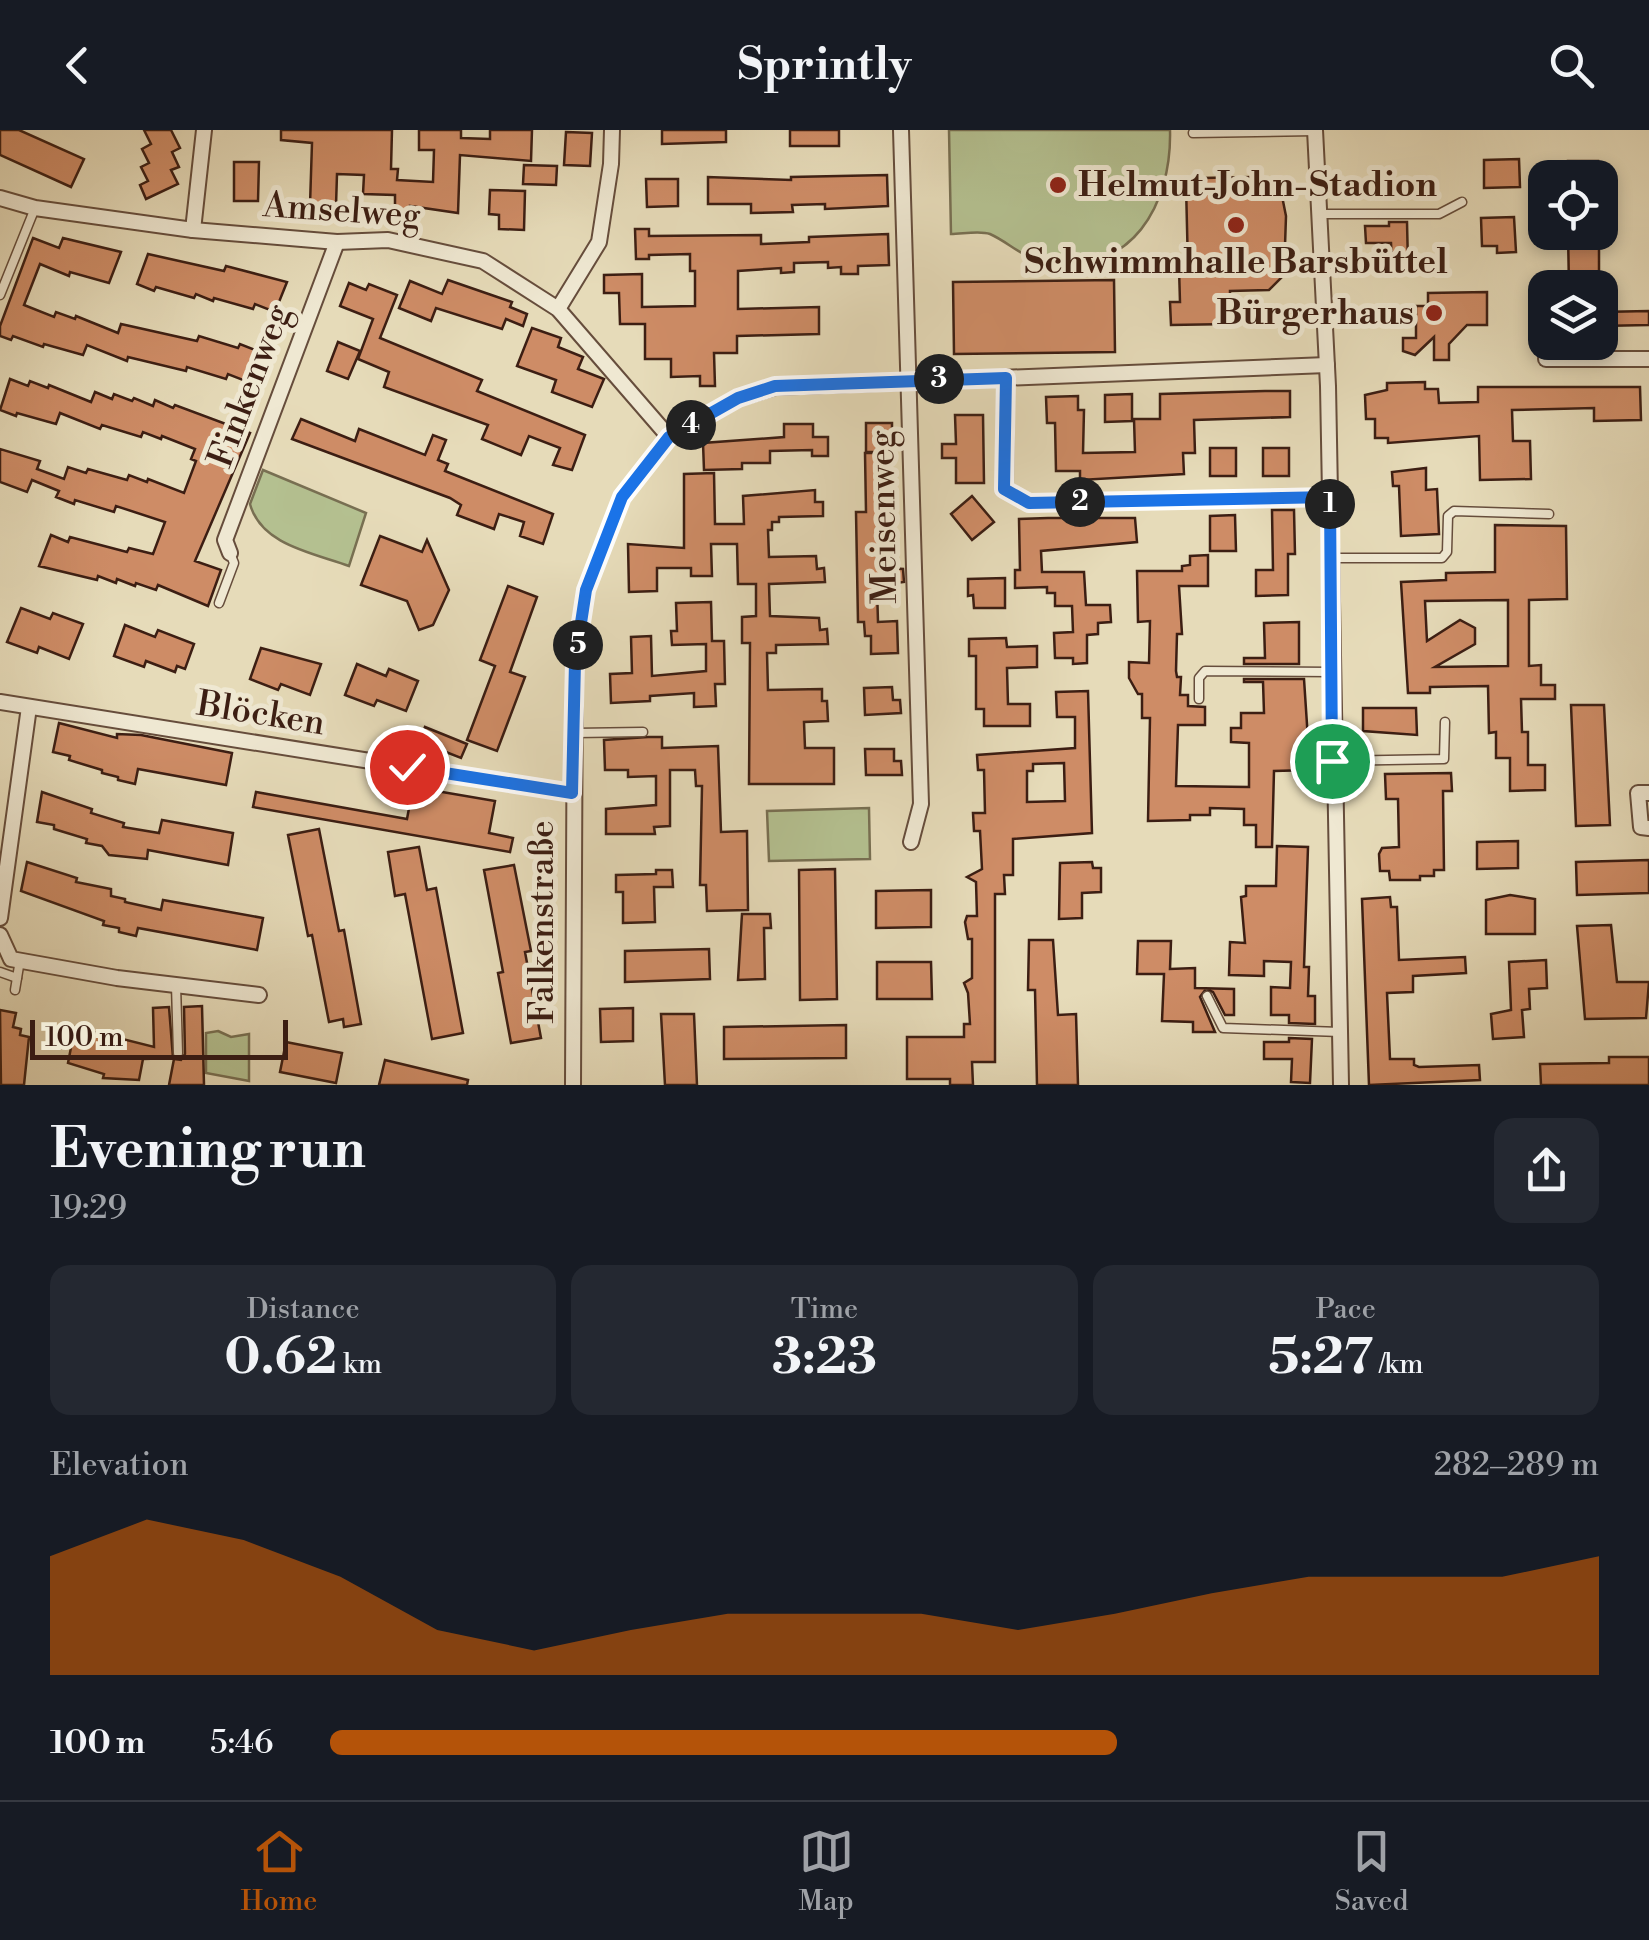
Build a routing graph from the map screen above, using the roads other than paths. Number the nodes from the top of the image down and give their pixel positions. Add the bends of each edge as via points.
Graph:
1 (204, 130) edge
2 (612, 130) edge
3 (901, 130) edge
4 (1315, 130) edge
5 (1192, 133) dead end
6 (0, 198) edge
7 (1462, 202) dead end
8 (35, 208) junction
9 (1318, 214) junction
10 (193, 230) junction
11 (336, 242) junction
12 (0, 296) edge
13 (558, 309) junction
14 (1618, 359) edge
15 (1649, 359) edge
16 (1327, 364) junction
17 (1006, 378) junction
18 (911, 380) junction
19 (669, 437) junction
20 (1330, 497) junction
21 (1549, 514) dead end
22 (230, 553) joint
23 (1330, 558) junction
24 (219, 603) dead end
25 (1332, 672) junction
26 (1199, 699) dead end
27 (0, 702) edge
28 (29, 708) junction
29 (1445, 722) dead end
30 (644, 732) dead end
31 (575, 733) junction
32 (1332, 761) junction
33 (572, 793) junction
34 (1649, 793) edge
35 (1649, 828) edge
36 (911, 842) dead end
37 (0, 918) edge
38 (0, 934) edge
39 (20, 960) junction
40 (0, 972) edge
41 (17, 978) junction
42 (176, 985) junction
43 (15, 990) dead end
44 (259, 995) dead end
45 (1208, 996) dead end
46 (1340, 1032) junction
47 (178, 1053) dead end
48 (573, 1085) edge
49 (1341, 1085) edge

1 - 10 street
2 - 13 street via 599,242
3 - 18 street, Meisenweg
4 - 5 lane
4 - 9 street
6 - 8 street, Amselweg
7 - 9 lane via 1439,214
8 - 10 street, Amselweg
8 - 12 lane
9 - 16 street
10 - 11 street, Amselweg
11 - 13 street, Amselweg via 388,240 467,256
11 - 22 street, Finkenweg via 224,540
13 - 19 street, Amselweg
14 - 15 street
16 - 17 street, Falkenstraße
16 - 20 street
17 - 18 street, Falkenstraße
17 - 20 street via 1004,489 1029,503
18 - 19 street, Falkenstraße via 775,386 738,398
18 - 36 street, Meisenweg via 921,804
19 - 31 street, Falkenstraße via 622,497 586,590 575,662
20 - 23 street
21 - 23 lane via 1454,511 1442,558
22 - 24 lane via 234,563
23 - 25 street
25 - 26 lane via 1205,671
25 - 32 street
27 - 28 street, Blöcken
28 - 33 street, Blöcken
28 - 37 street
29 - 32 lane via 1444,760
30 - 31 lane
31 - 33 street, Falkenstraße
32 - 46 street
33 - 48 street, Falkenstraße
34 - 35 street via 1638,793 1641,828
38 - 39 street via 11,959
39 - 41 lane
39 - 42 street
40 - 41 lane
41 - 43 lane
42 - 44 street
42 - 47 lane
45 - 46 lane via 1223,1028
46 - 49 street

